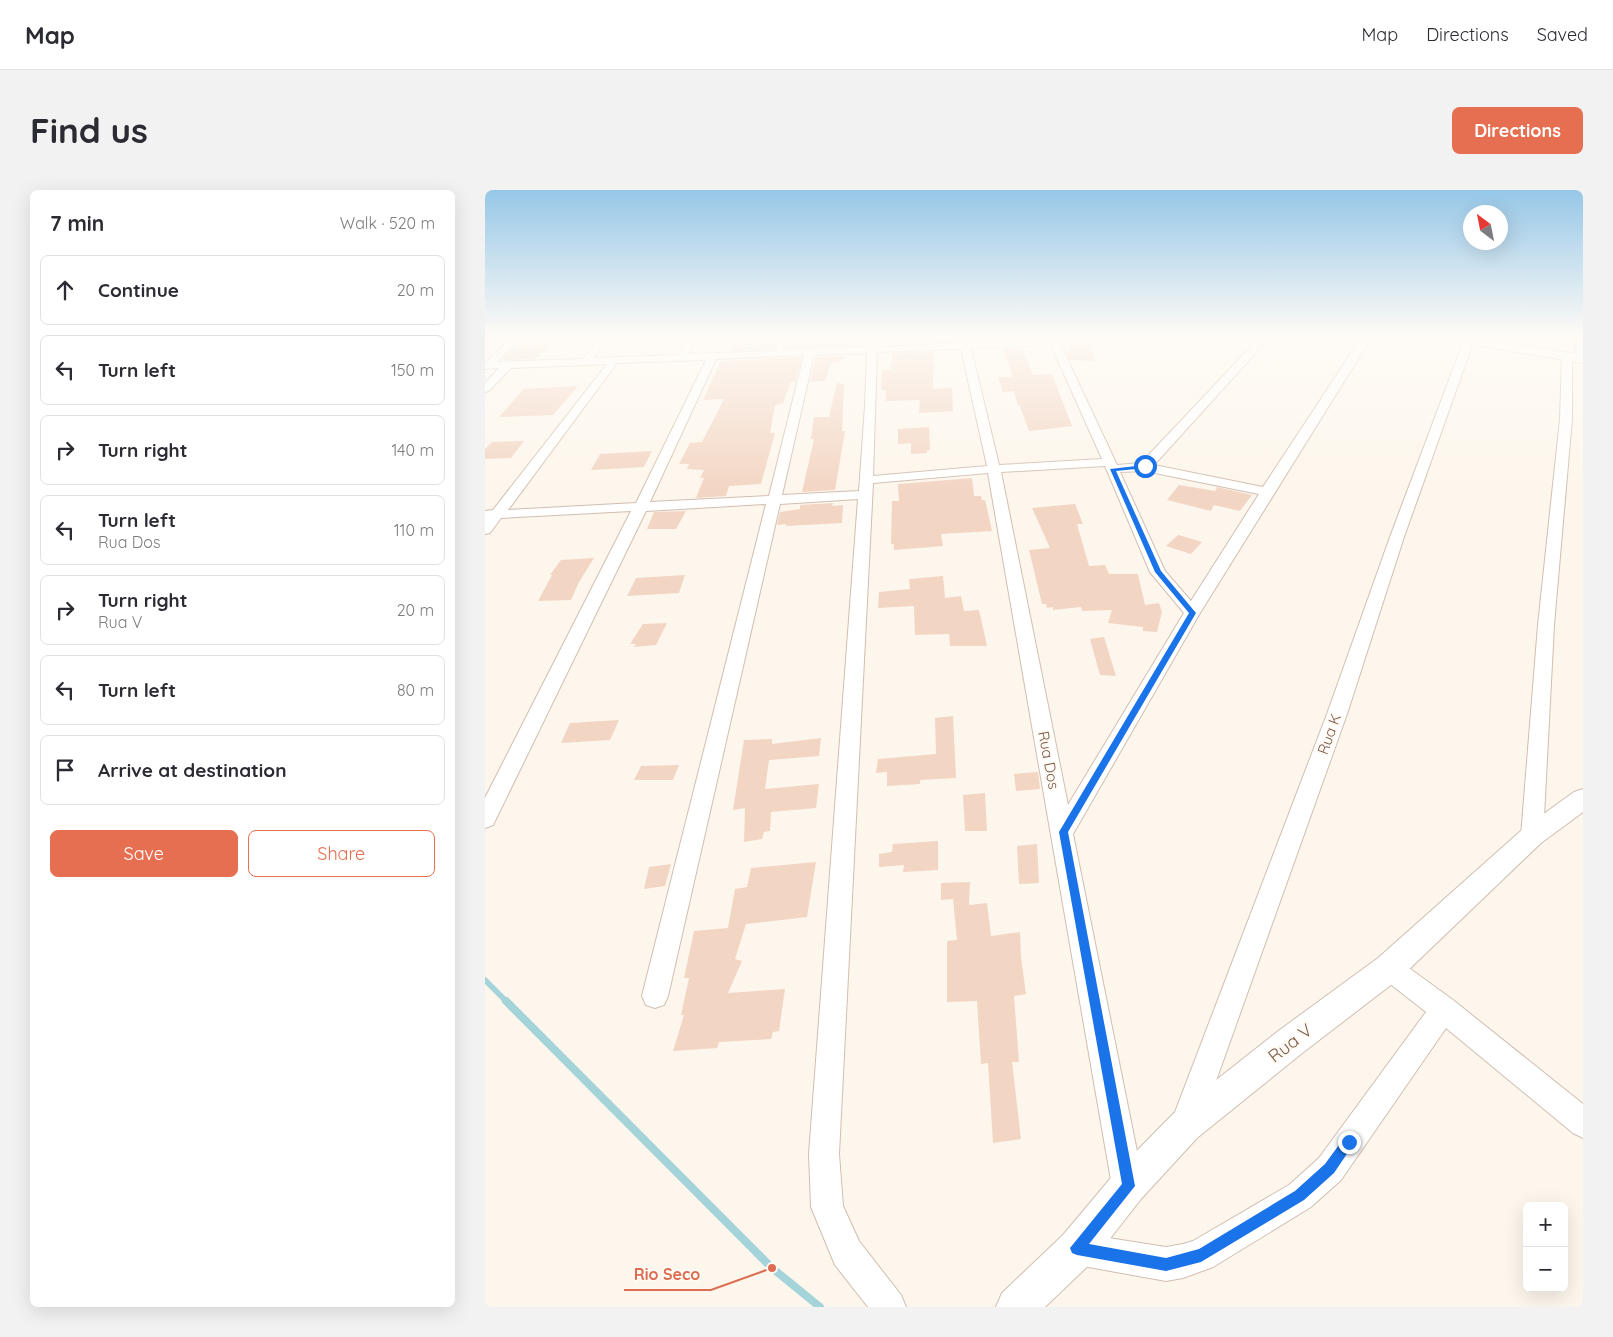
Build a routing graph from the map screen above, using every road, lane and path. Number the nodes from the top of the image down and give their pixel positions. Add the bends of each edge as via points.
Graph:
1 (593, 387) edge
2 (697, 387) edge
3 (801, 387) edge
4 (870, 387) edge
5 (975, 387) edge
6 (1077, 387) edge
7 (1218, 387) edge
8 (1334, 387) edge
9 (1446, 387) edge
10 (1572, 387) edge
11 (1111, 466) junction
12 (1145, 466) junction
13 (994, 469) junction
14 (866, 487) junction
15 (1267, 492) junction
16 (774, 500) junction
17 (640, 508) junction
18 (491, 515) edge
19 (485, 530) edge
20 (1192, 613) junction
21 (1583, 799) edge
22 (485, 819) edge
23 (1063, 832) junction
24 (1532, 836) junction
25 (1389, 968) junction
26 (655, 996) dead end
27 (1444, 1009) junction
28 (1583, 1123) edge
29 (1185, 1126) junction
30 (1128, 1186) junction
31 (1077, 1248) junction
32 (889, 1307) edge
33 (1016, 1307) edge

1 - 18 street
2 - 17 street
3 - 16 street
4 - 14 street
5 - 13 street, Rua Dos
6 - 11 street
7 - 12 street
8 - 15 street
9 - 29 street, Rua K via 1337,714
10 - 24 street via 1566,418 1546,625
11 - 12 street
11 - 13 street
11 - 20 street via 1158,572
12 - 15 street
13 - 14 street
13 - 23 street, Rua Dos
14 - 16 street
14 - 32 street via 824,1154 827,1207 847,1253
15 - 20 street
16 - 17 street
16 - 26 street
17 - 18 street
17 - 22 street
18 - 19 street
20 - 23 street
21 - 24 street, Rua V
23 - 30 street, Rua Dos
24 - 25 street, Rua V
25 - 27 street
25 - 29 street, Rua V
27 - 28 street
27 - 31 street via 1329,1169 1299,1196 1201,1255 1183,1261 1166,1264
29 - 30 street, Rua V
30 - 31 street, Rua V
31 - 33 street, Rua V

